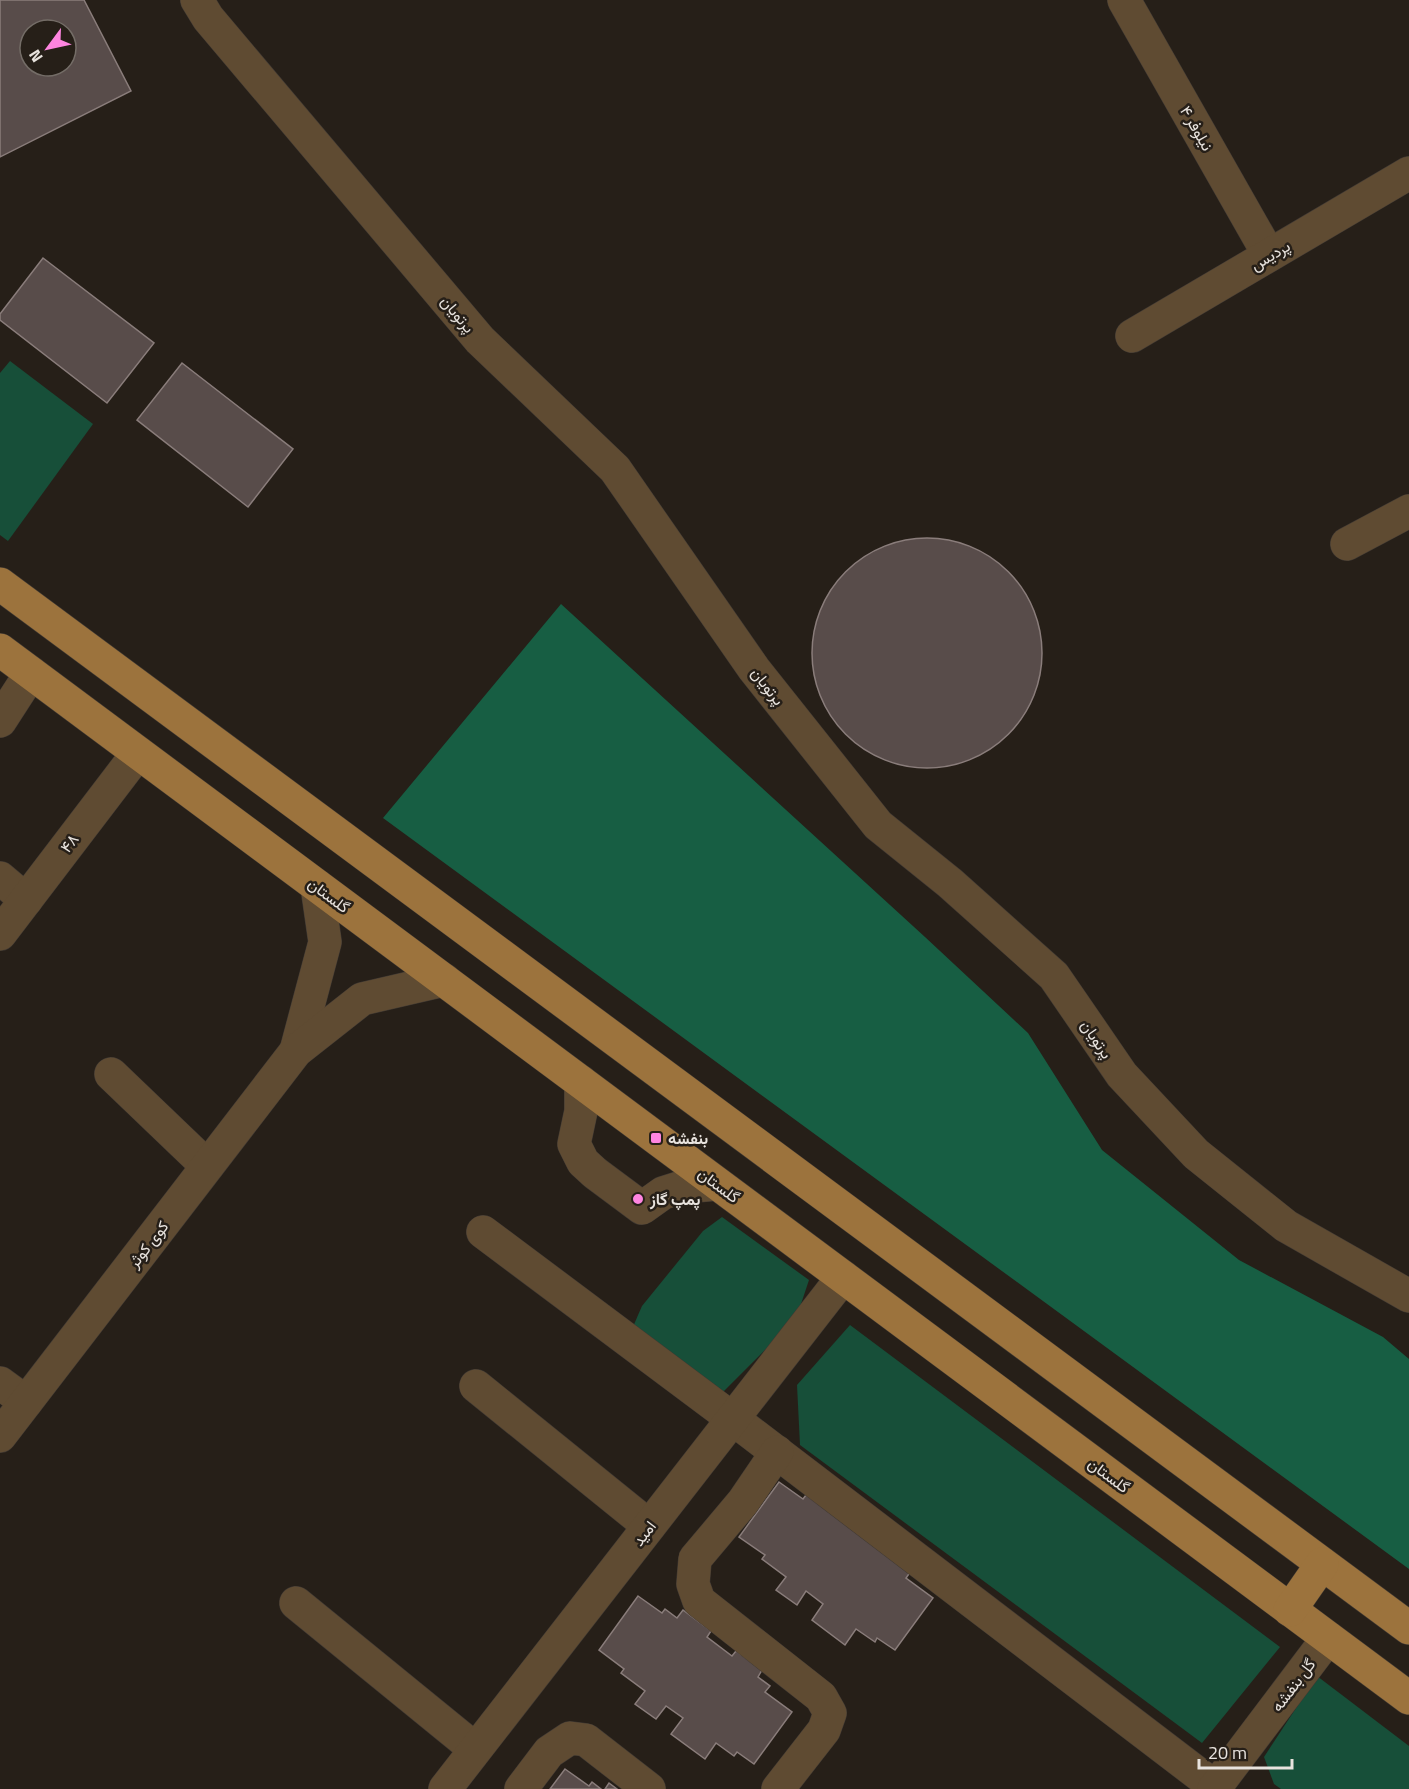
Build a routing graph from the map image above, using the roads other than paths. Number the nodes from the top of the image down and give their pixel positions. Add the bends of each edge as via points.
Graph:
1 (197, 0) edge
2 (1124, 0) edge
3 (1409, 173) edge
4 (1269, 255) junction
5 (1132, 336) dead end
6 (1409, 511) edge
7 (1347, 544) dead end
8 (0, 584) edge
9 (0, 650) edge
10 (31, 673) junction
11 (0, 721) edge
12 (138, 753) junction
13 (0, 878) edge
14 (317, 886) junction
15 (26, 900) junction
16 (0, 934) edge
17 (444, 980) junction
18 (296, 1051) junction
19 (111, 1074) dead end
20 (581, 1082) junction
21 (207, 1166) junction
22 (717, 1184) junction
23 (483, 1232) dead end
24 (843, 1277) junction
25 (1409, 1296) edge
26 (0, 1383) edge
27 (476, 1386) dead end
28 (26, 1402) junction
29 (733, 1419) junction
30 (0, 1436) edge
31 (777, 1452) junction
32 (649, 1526) junction
33 (1322, 1564) junction
34 (296, 1603) dead end
35 (1290, 1610) junction
36 (1406, 1622) edge
37 (1328, 1638) junction
38 (1409, 1698) edge
39 (475, 1749) junction
40 (1216, 1788) edge
41 (445, 1789) edge
42 (521, 1789) edge
43 (649, 1789) edge
44 (778, 1789) edge

1 - 25 street, پرتویان via 208,18 480,340 615,469 754,669 878,825 1054,975 1122,1076 1196,1154 1286,1226
2 - 4 street, نیلوفر ۴
3 - 4 street, پردیس
4 - 5 street, پردیس
6 - 7 street
8 - 33 main road
9 - 10 main road, گلستان
10 - 11 street
10 - 12 main road, گلستان
12 - 14 main road, گلستان
12 - 15 street, ۴۸
13 - 15 street
14 - 17 main road, گلستان
14 - 18 street via 325,942
15 - 16 street, ۴۸
17 - 18 street via 362,999
17 - 20 main road, گلستان
18 - 21 street, کوی کوثر
19 - 21 street
20 - 22 main road, گلستان
20 - 22 street via 581,1111 574,1143 583,1162 595,1173 642,1208 663,1193
21 - 28 street, کوی کوثر
22 - 24 main road, گلستان
23 - 29 street
24 - 29 street, امید
24 - 35 main road, گلستان
26 - 28 street
27 - 32 street
28 - 30 street, کوی کوثر
29 - 31 street
29 - 32 street, امید
31 - 40 street
31 - 44 street via 743,1502 695,1559 693,1584 699,1601 821,1697 830,1713 824,1730
32 - 39 street, امید
33 - 35 main road
33 - 36 main road
34 - 39 street
35 - 37 main road, گلستان
37 - 38 main road, گلستان
37 - 40 street, گل بنفشه
39 - 41 street, امید
42 - 43 street via 549,1752 570,1738 586,1740

